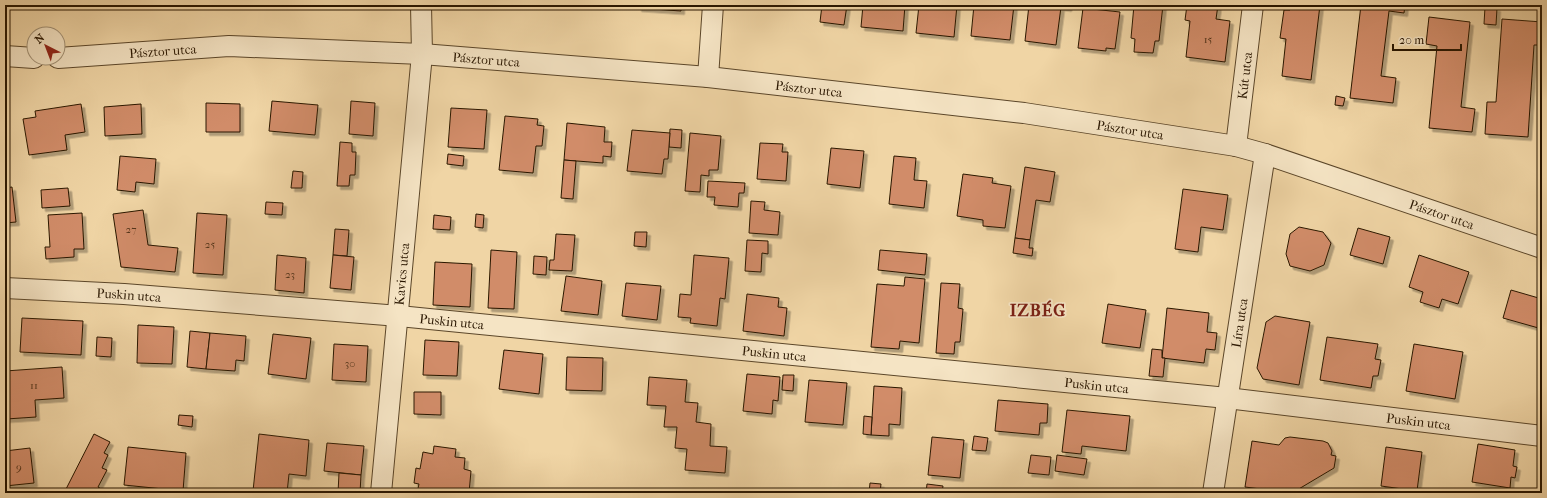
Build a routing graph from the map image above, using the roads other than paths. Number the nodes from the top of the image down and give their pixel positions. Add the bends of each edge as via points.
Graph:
1 (421, 5) edge
2 (713, 5) edge
3 (1253, 5) edge
4 (422, 54) junction
5 (5, 56) edge
6 (26, 57) edge
7 (66, 57) edge
8 (708, 76) junction
9 (1236, 146) junction
10 (1264, 154) junction
11 (1542, 248) edge
12 (5, 288) edge
13 (398, 316) junction
14 (1227, 398) junction
15 (1542, 436) edge
16 (381, 493) edge
17 (1213, 493) edge

1 - 4 street, Kavics utca
2 - 8 street
3 - 9 street, Kút utca
4 - 7 street, Pásztor utca via 229,46
4 - 8 street, Pásztor utca
4 - 13 street, Kavics utca
5 - 6 street
8 - 9 street, Pásztor utca via 1024,113
9 - 10 street, Pásztor utca
10 - 11 street, Pásztor utca
10 - 14 street, Líra utca
12 - 13 street, Puskin utca via 124,294
13 - 14 street, Puskin utca
13 - 16 street, Kavics utca
14 - 15 street, Puskin utca
14 - 17 street, Líra utca

